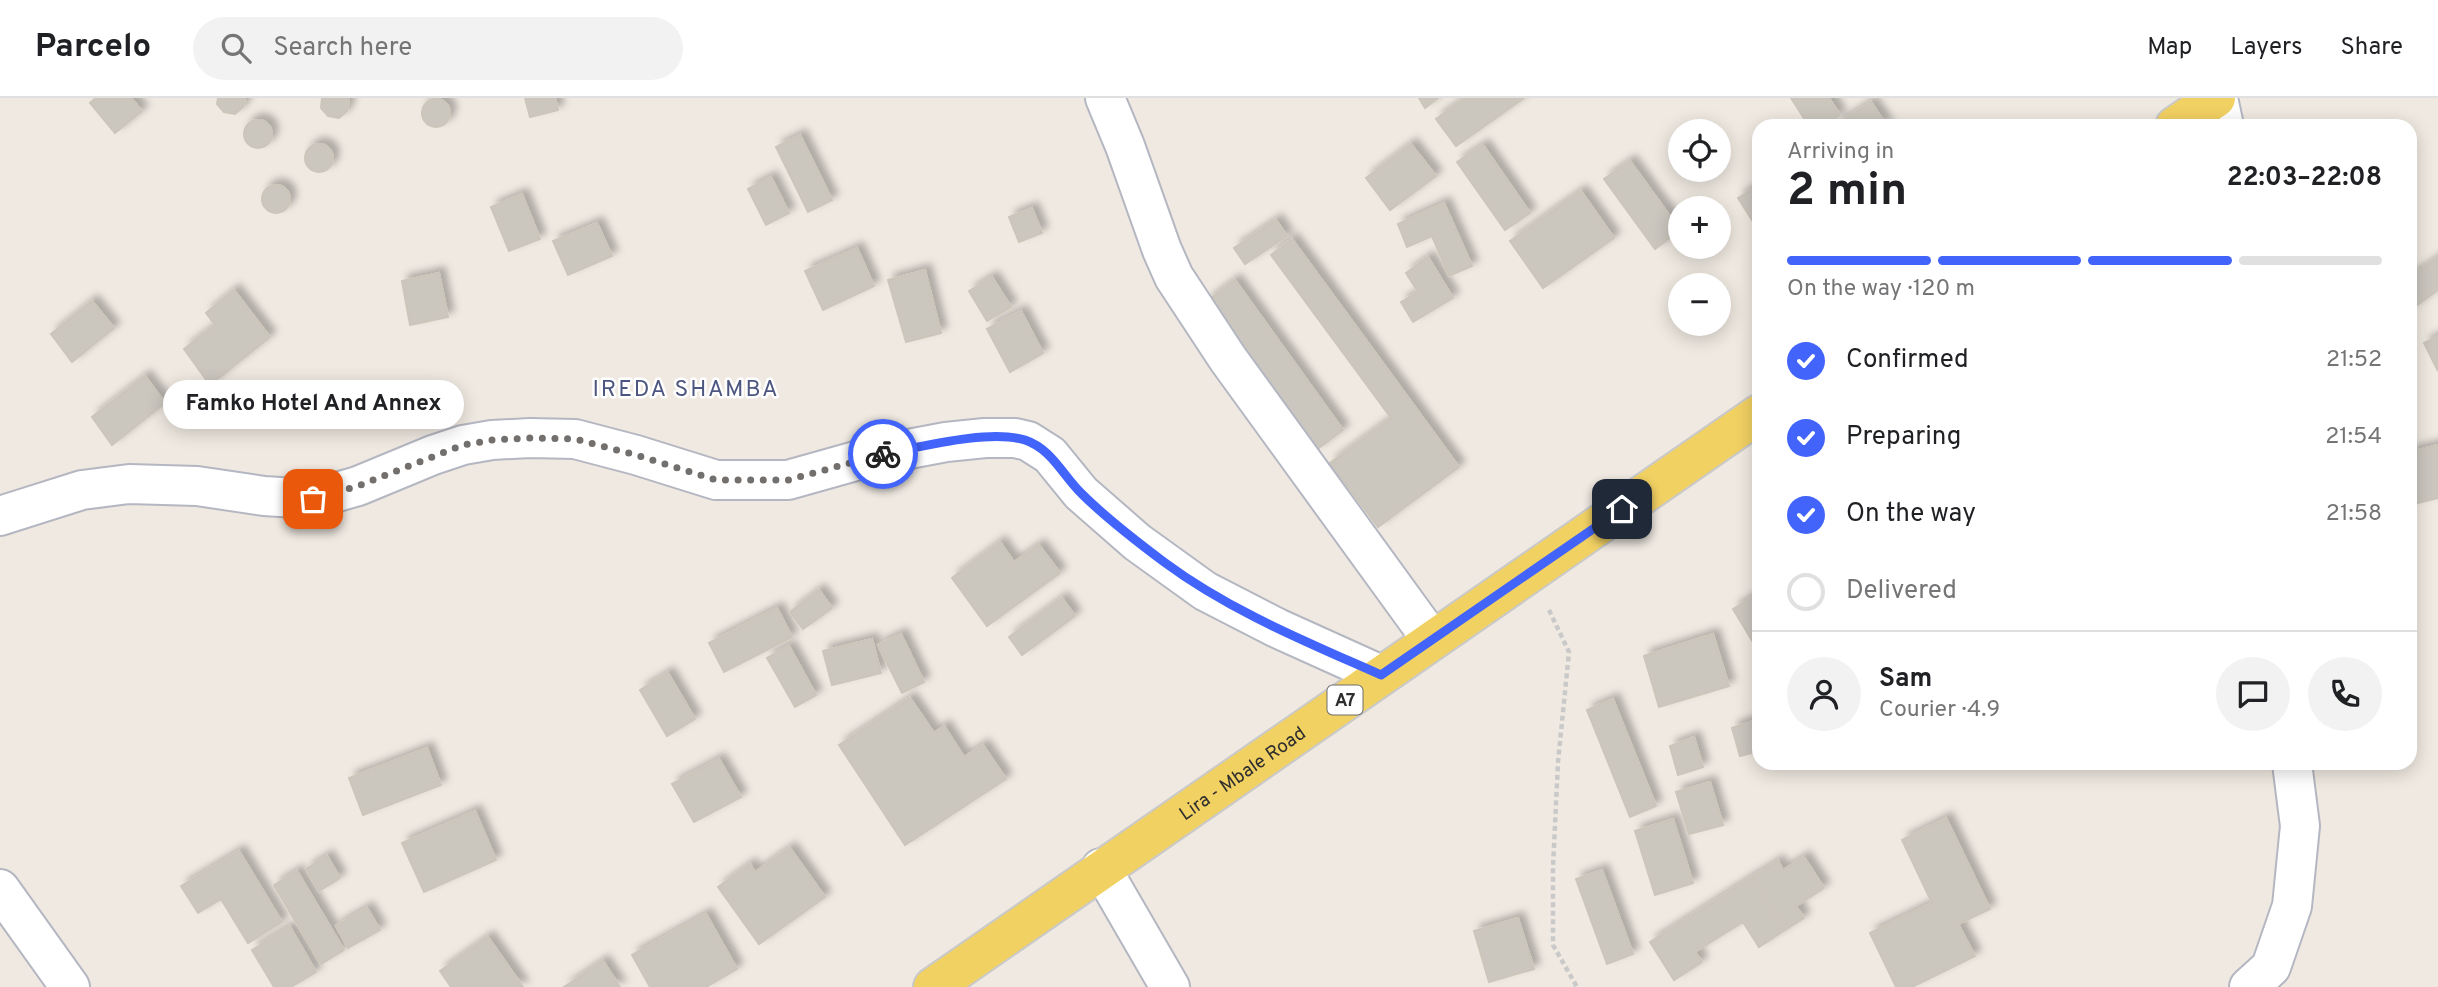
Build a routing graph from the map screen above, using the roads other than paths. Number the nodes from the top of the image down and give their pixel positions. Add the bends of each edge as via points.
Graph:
1 (1105, 98) edge
2 (2217, 98) edge
3 (2186, 119) edge
4 (2222, 119) edge
5 (1752, 419) edge
6 (0, 516) edge
7 (1432, 640) junction
8 (1381, 675) junction
9 (2293, 770) edge
10 (1101, 868) junction
11 (0, 889) edge
12 (2276, 951) junction
13 (70, 987) edge
14 (933, 987) edge
15 (1170, 987) edge
16 (2249, 987) edge
17 (2293, 987) edge

1 - 7 street via 1174,277
2 - 3 main road
2 - 4 street
5 - 7 main road, Lira - Mbale Road / A7
6 - 8 street via 82,490 129,485 197,486 313,499 443,452 492,440 575,439 728,482 788,480 946,442 1015,438 1050,456 1081,493 1205,592
7 - 8 main road, Lira - Mbale Road / A7
8 - 10 main road, Lira - Mbale Road / A7
9 - 12 street via 2300,826 2296,879
10 - 14 main road, Lira - Mbale Road / A7
10 - 15 street
11 - 13 street
12 - 16 street via 2271,967
12 - 17 street

